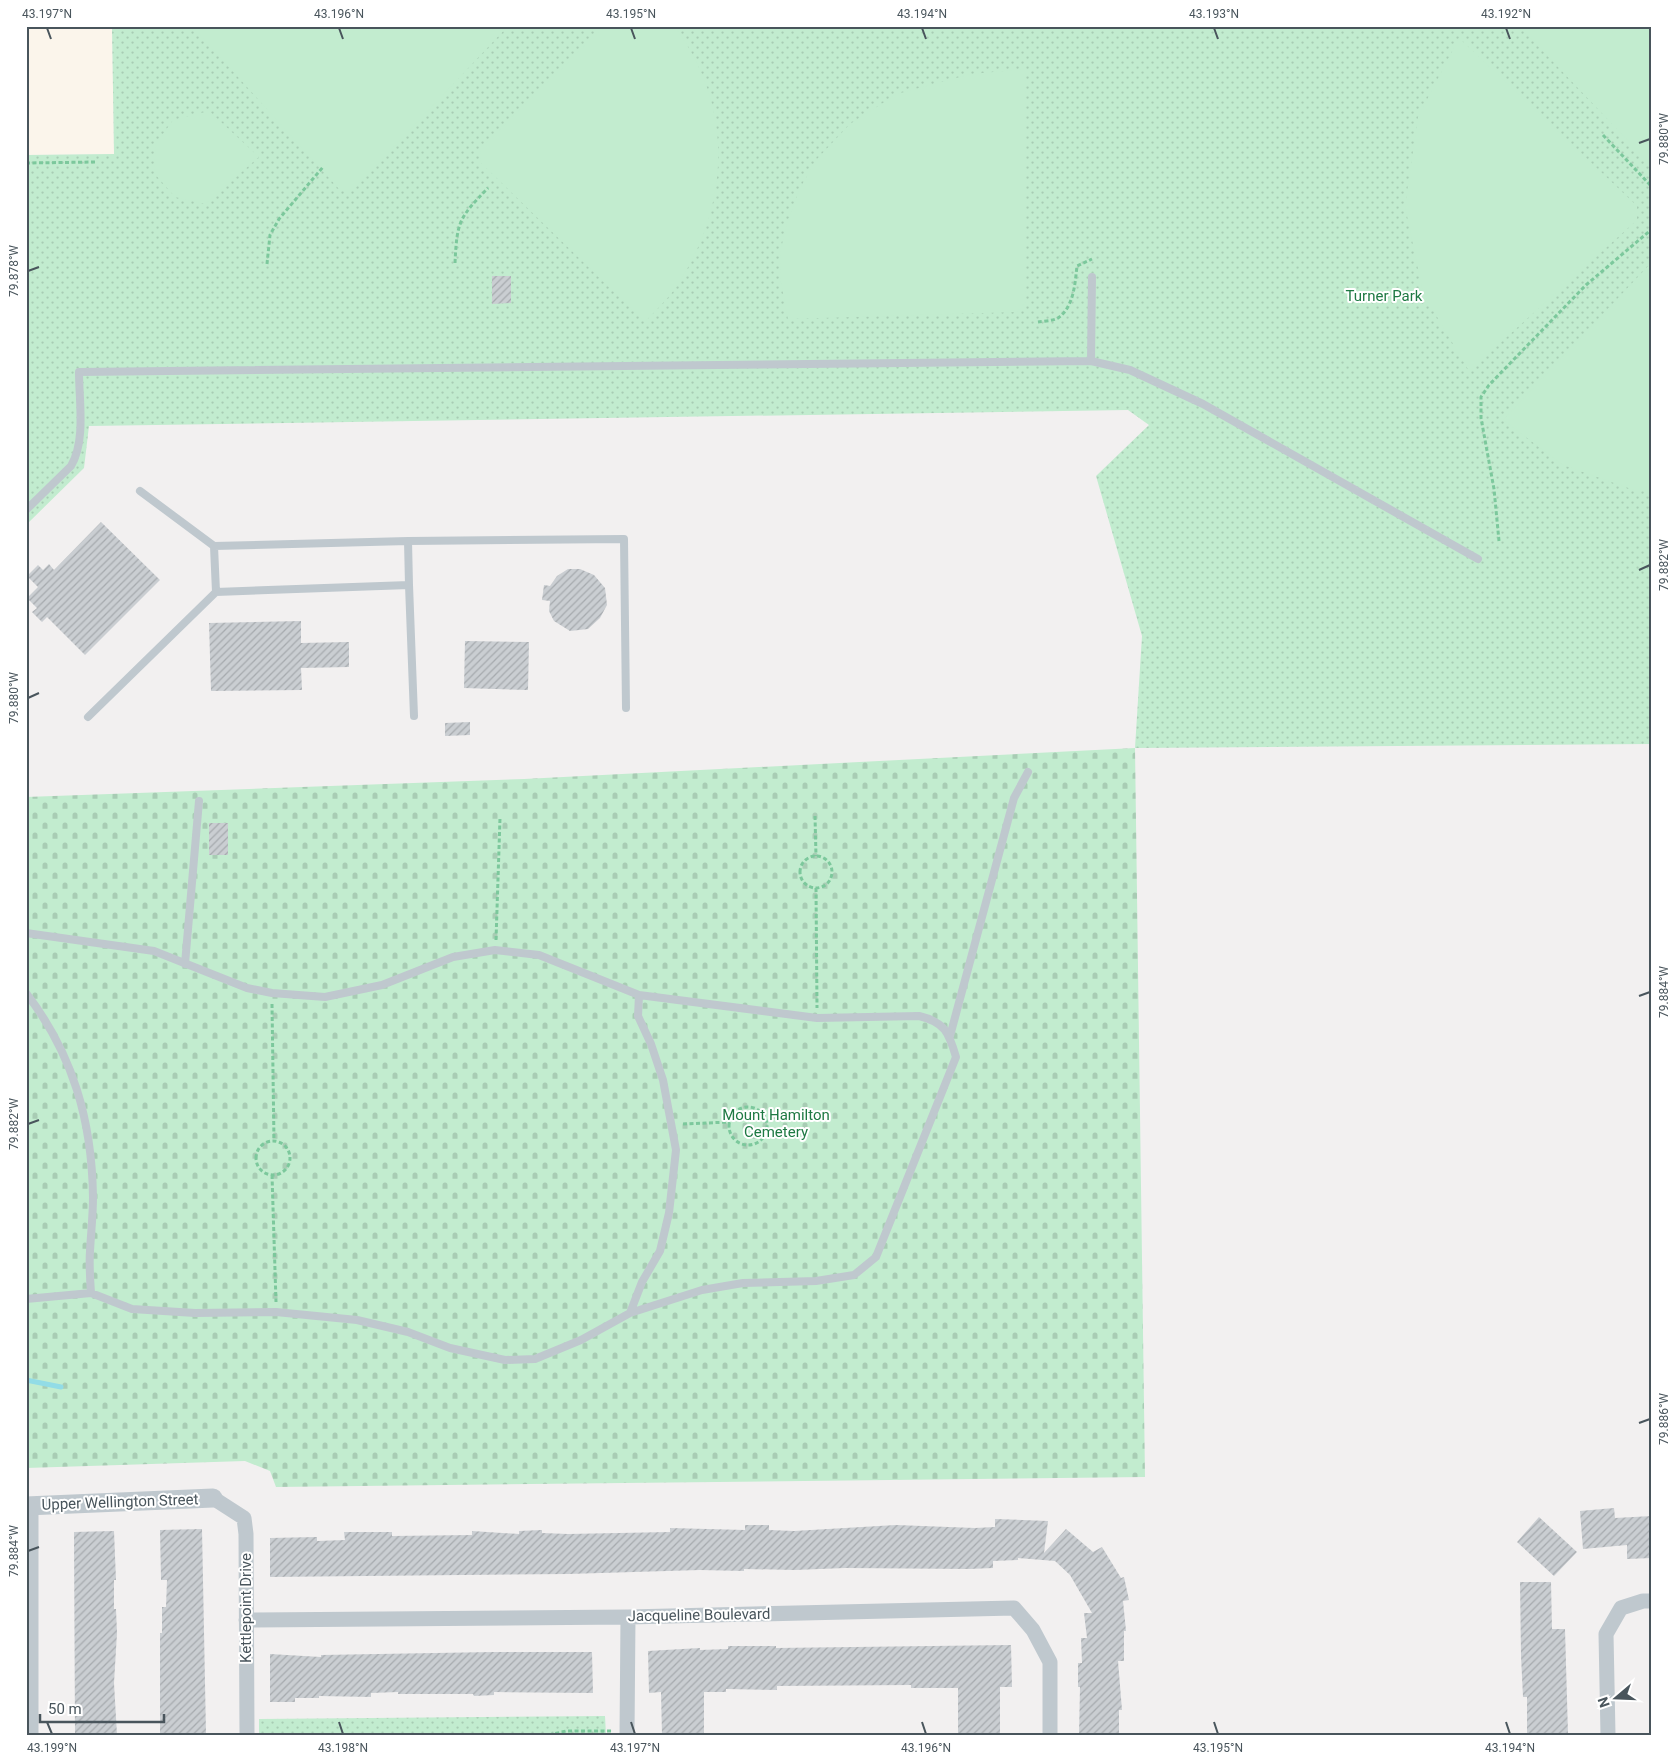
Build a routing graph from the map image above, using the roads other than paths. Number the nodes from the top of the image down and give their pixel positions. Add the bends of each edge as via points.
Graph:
1 (1092, 276) dead end
2 (1091, 361) junction
3 (140, 491) dead end
4 (26, 510) edge
5 (408, 541) junction
6 (214, 546) junction
7 (1478, 559) dead end
8 (409, 585) junction
9 (216, 592) junction
10 (626, 708) dead end
11 (414, 716) dead end
12 (88, 717) dead end
13 (1028, 772) dead end
14 (199, 801) dead end
15 (26, 934) edge
16 (185, 964) junction
17 (26, 993) edge
18 (639, 995) junction
19 (950, 1036) junction
20 (91, 1293) junction
21 (26, 1298) edge
22 (630, 1313) junction
23 (213, 1498) joint
24 (29, 1506) edge
25 (1652, 1601) edge
26 (628, 1617) junction
27 (246, 1620) junction
28 (628, 1733) edge
29 (31, 1735) edge
30 (247, 1735) edge
31 (1050, 1735) edge
32 (1608, 1735) edge

1 - 2 lane
2 - 4 lane via 79,372 76,459
2 - 7 lane via 1130,370 1203,404
3 - 6 lane
5 - 6 lane
5 - 8 lane
5 - 10 lane via 624,539
6 - 9 lane
8 - 9 lane
8 - 11 lane
9 - 12 lane
13 - 19 lane via 1014,798
14 - 16 lane
15 - 16 lane via 154,950
16 - 18 lane via 247,988 325,997 382,985 453,957 495,950 539,955
17 - 20 lane via 55,1037 76,1082 84,1116 90,1146 93,1198 89,1254
18 - 19 lane via 817,1018 919,1016 934,1020
18 - 22 lane via 638,1016 663,1080 676,1150 669,1213 660,1251 642,1282
19 - 22 lane via 956,1057 876,1258 854,1275 702,1290
20 - 21 lane
20 - 22 lane via 132,1309 195,1313 276,1312 357,1320 408,1332 450,1348 504,1360 535,1358 581,1340
23 - 24 street, Upper Wellington Street
23 - 27 street, Kettlepoint Drive via 244,1518
24 - 29 street
25 - 32 street via 1622,1608 1606,1634
26 - 27 street, Jacqueline Boulevard
26 - 28 street
26 - 31 street, Jacqueline Boulevard via 1014,1608 1033,1630 1050,1662
27 - 30 street, Kettlepoint Drive

